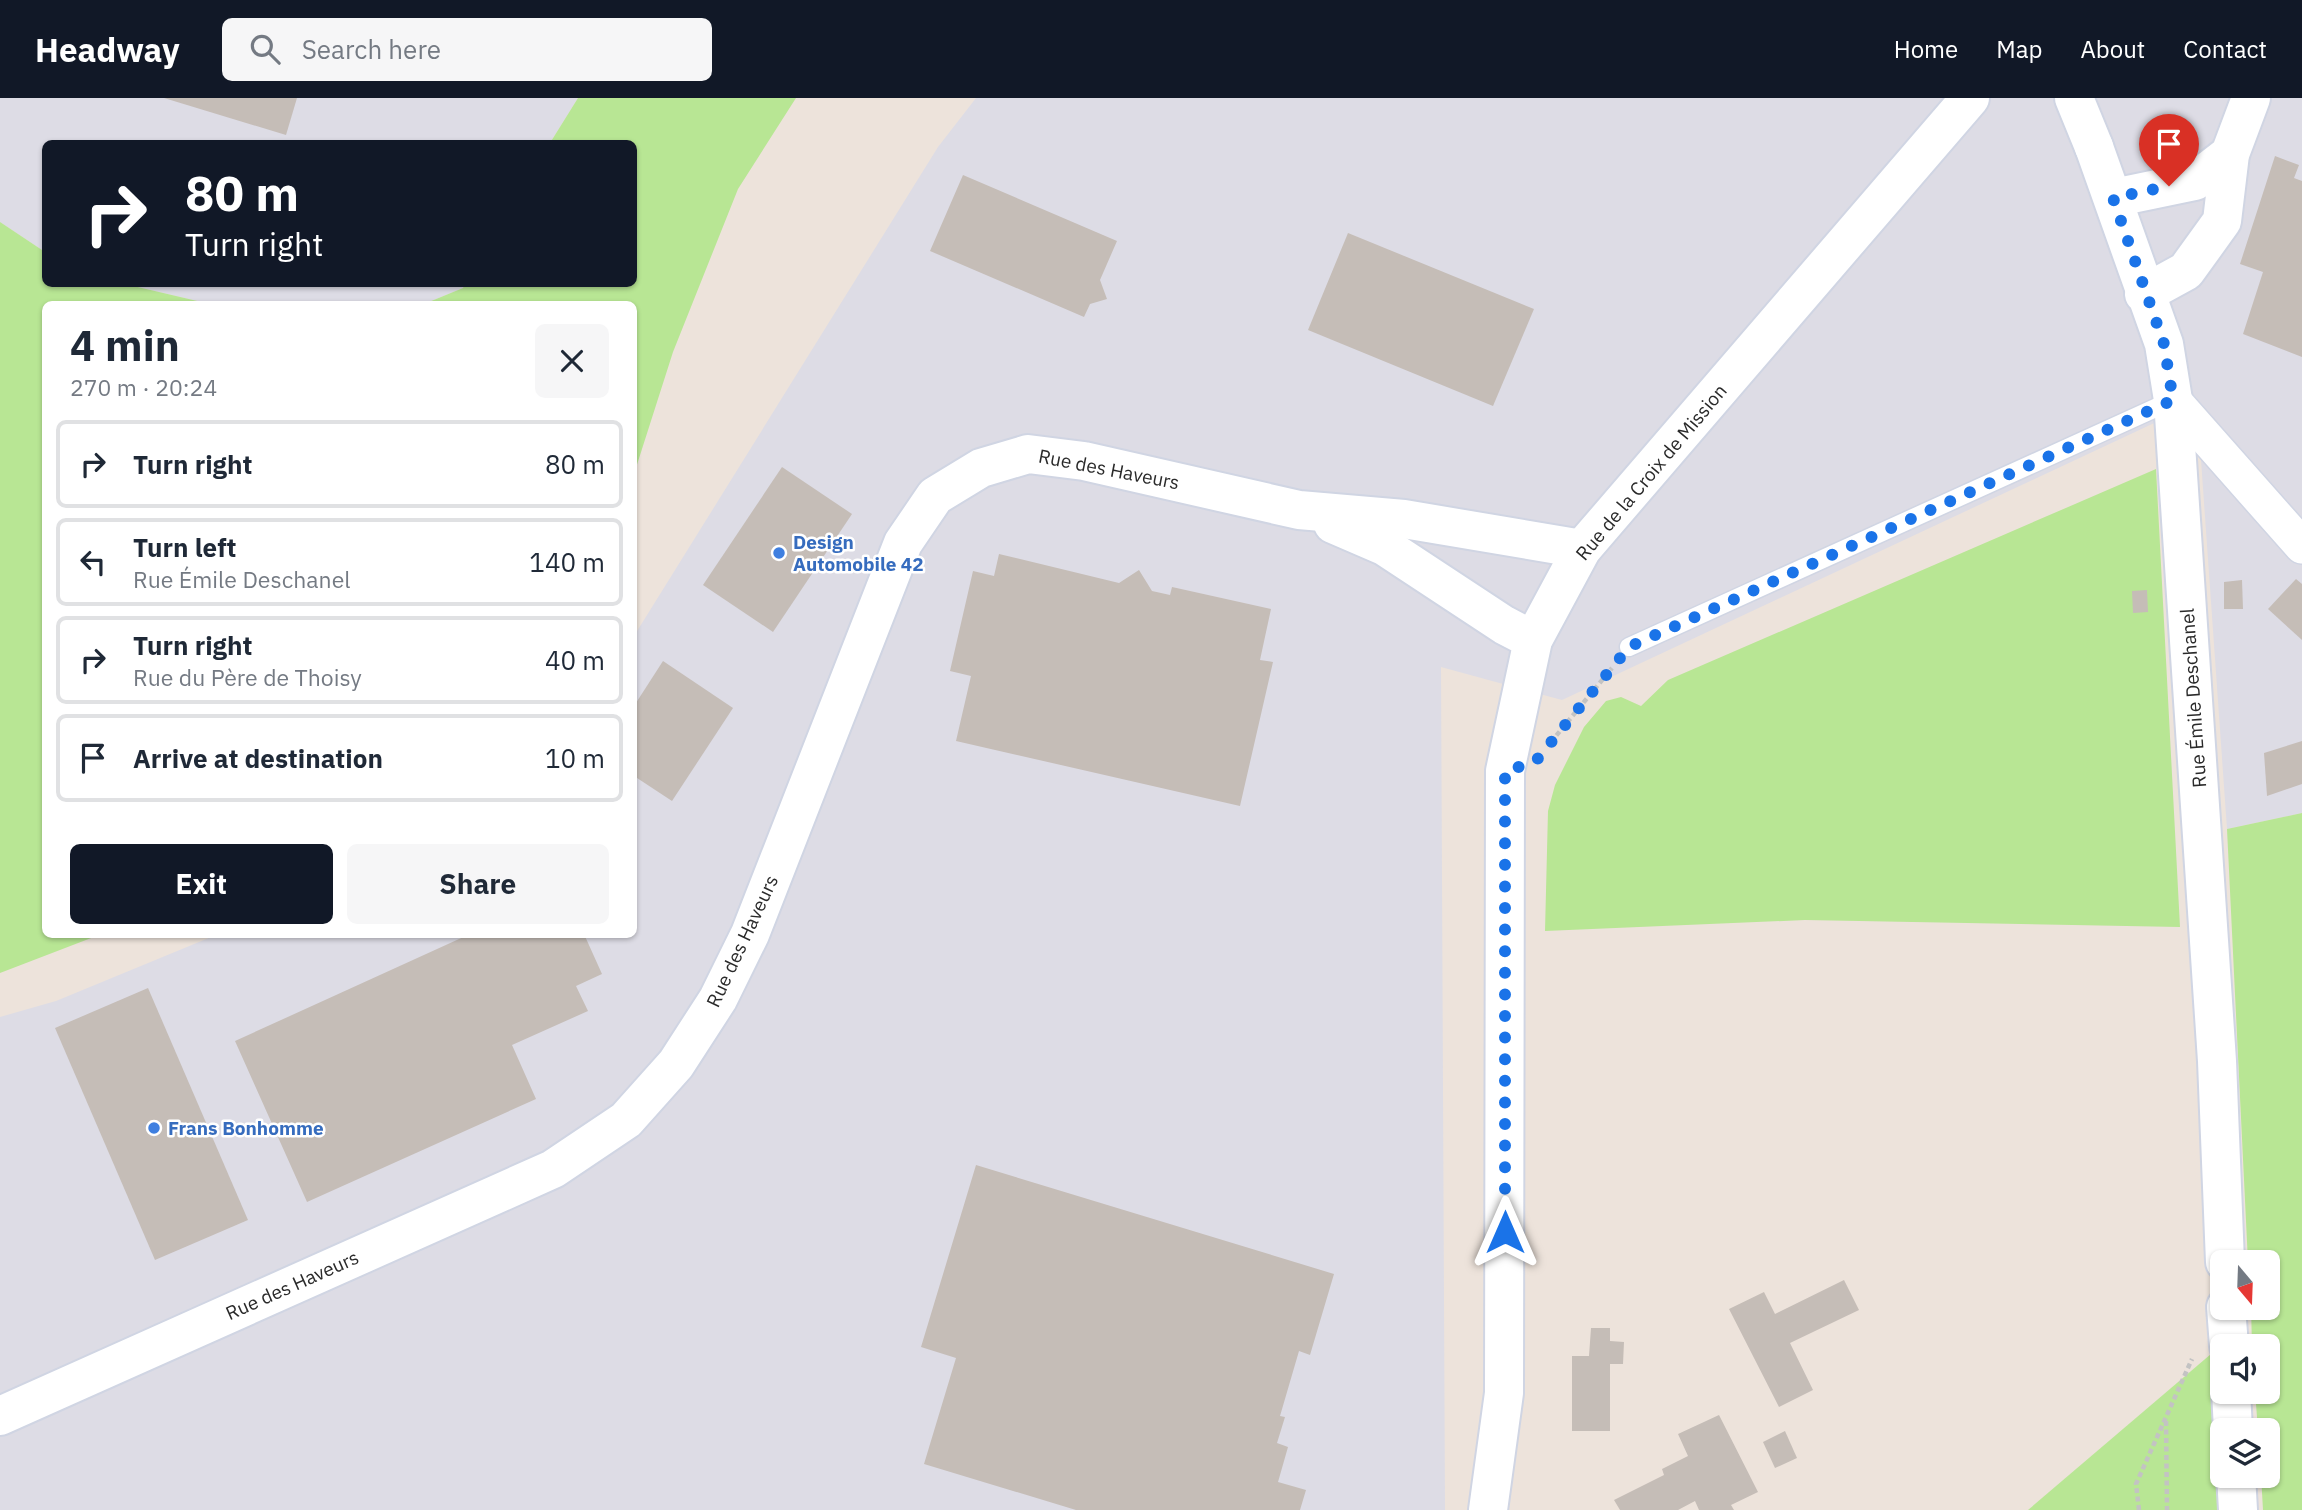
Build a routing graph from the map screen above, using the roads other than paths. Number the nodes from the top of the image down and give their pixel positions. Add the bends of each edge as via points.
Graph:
1 (1970, 98) edge
2 (2074, 98) edge
3 (2251, 98) edge
4 (2231, 154) junction
5 (2113, 198) junction
6 (2144, 295) junction
7 (2173, 400) junction
8 (1299, 510) junction
9 (2302, 546) edge
10 (1582, 549) junction
11 (1533, 640) junction
12 (1629, 647) road end
13 (2225, 1250) edge
14 (0, 1416) edge
15 (2237, 1488) edge
16 (1488, 1510) edge
17 (2238, 1510) edge

1 - 10 main road, Rue de la Croix de Mission
2 - 5 main road, Rue Émile Deschanel
3 - 4 main road
4 - 5 main road via 2195,181
4 - 6 main road via 2222,221 2186,271
5 - 6 main road, Rue Émile Deschanel
6 - 7 main road, Rue Émile Deschanel via 2164,344
7 - 9 street
7 - 12 lane
7 - 13 main road, Rue Émile Deschanel via 2217,1060
8 - 10 main road, Rue des Haveurs via 1404,519
8 - 11 main road, Rue des Haveurs via 1384,546
8 - 14 main road, Rue des Haveurs via 1084,461 1028,454 981,468 935,496 903,543 750,934 718,999 676,1063 626,1120 553,1169
10 - 11 main road, Rue de la Croix de Mission
11 - 16 main road, Rue de la Croix de Mission via 1505,771 1504,1393
15 - 17 main road

